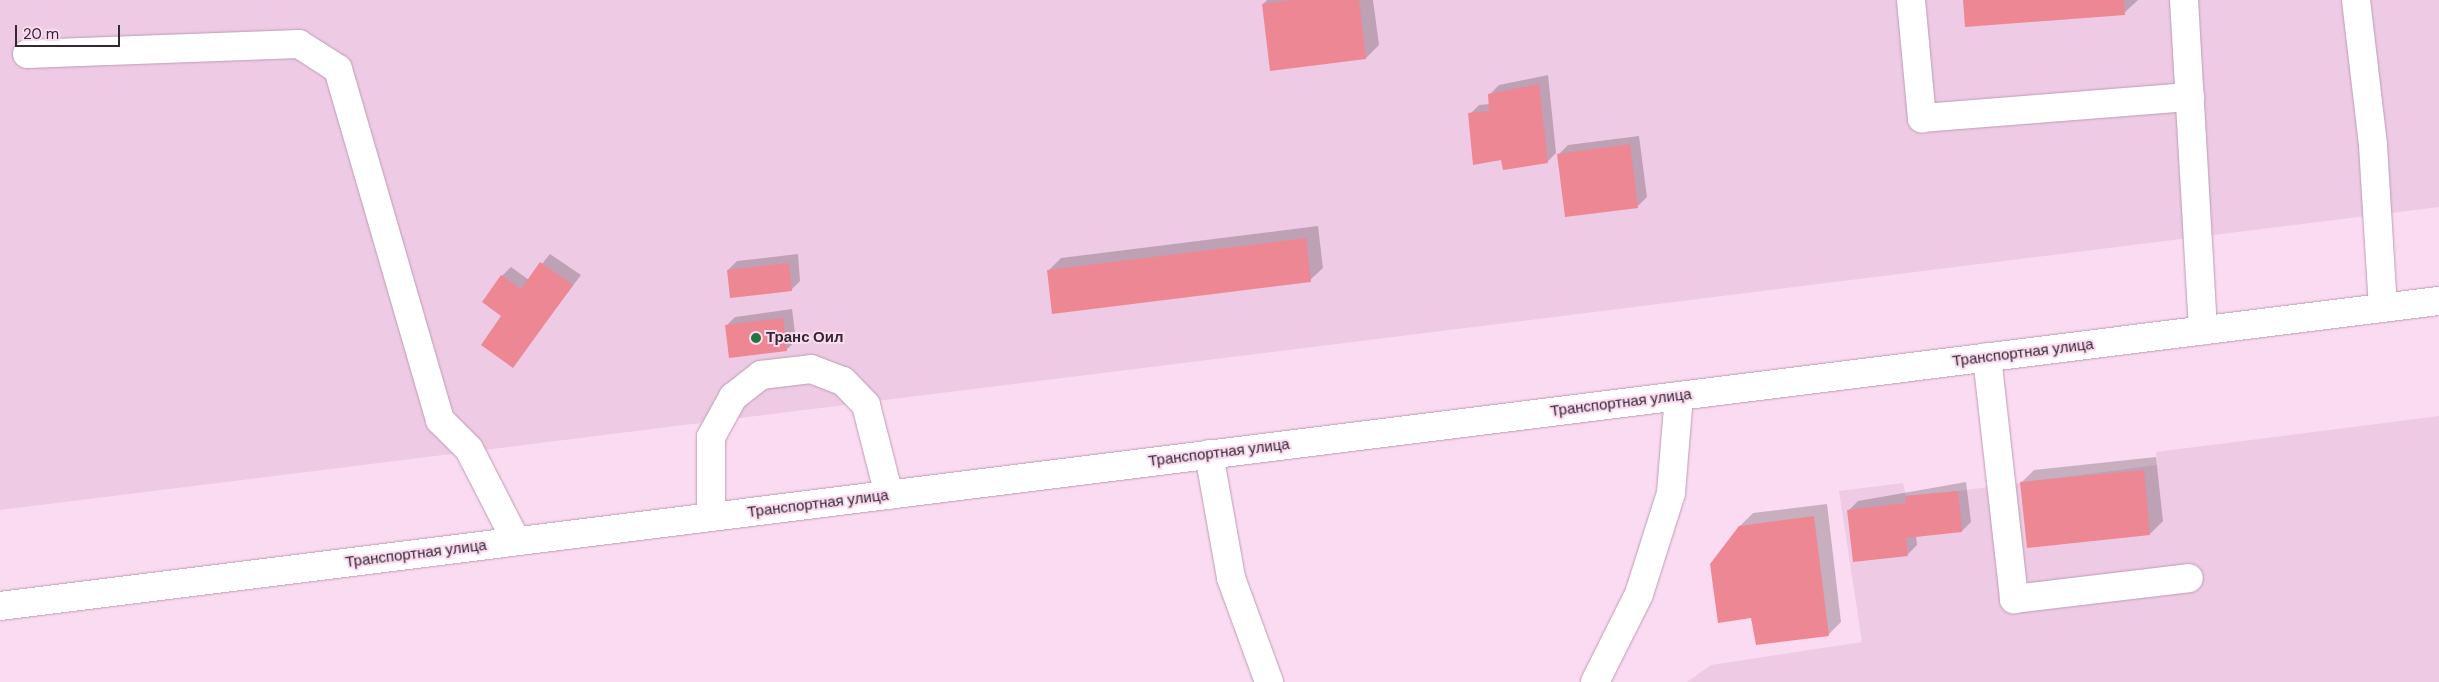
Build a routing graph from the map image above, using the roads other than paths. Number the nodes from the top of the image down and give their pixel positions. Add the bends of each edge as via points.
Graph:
1 (1911, 0) edge
2 (2184, 0) edge
3 (2356, 0) edge
4 (27, 54) dead end
5 (2190, 97) junction
6 (2439, 301) edge
7 (2383, 308) junction
8 (2203, 330) junction
9 (1987, 357) junction
10 (1679, 396) junction
11 (1209, 454) junction
12 (889, 495) junction
13 (712, 517) junction
14 (516, 542) junction
15 (2188, 578) dead end
16 (0, 606) edge
17 (1269, 682) edge
18 (1595, 682) edge

1 - 5 main road via 1922,118
2 - 5 main road
3 - 7 main road via 2373,144
4 - 14 main road via 299,44 338,69 440,420 469,449
5 - 8 main road
6 - 7 main road, Транспортная улица
7 - 8 main road, Транспортная улица
8 - 9 main road, Транспортная улица
9 - 10 main road, Транспортная улица
9 - 15 main road via 2014,599
10 - 11 main road, Транспортная улица
10 - 18 main road via 1671,493 1639,594
11 - 12 main road, Транспортная улица
11 - 17 main road via 1231,578
12 - 13 main road, Транспортная улица
12 - 13 main road via 866,405 843,381 811,369 761,375 733,397 710,437
13 - 14 main road, Транспортная улица
14 - 16 main road, Транспортная улица

